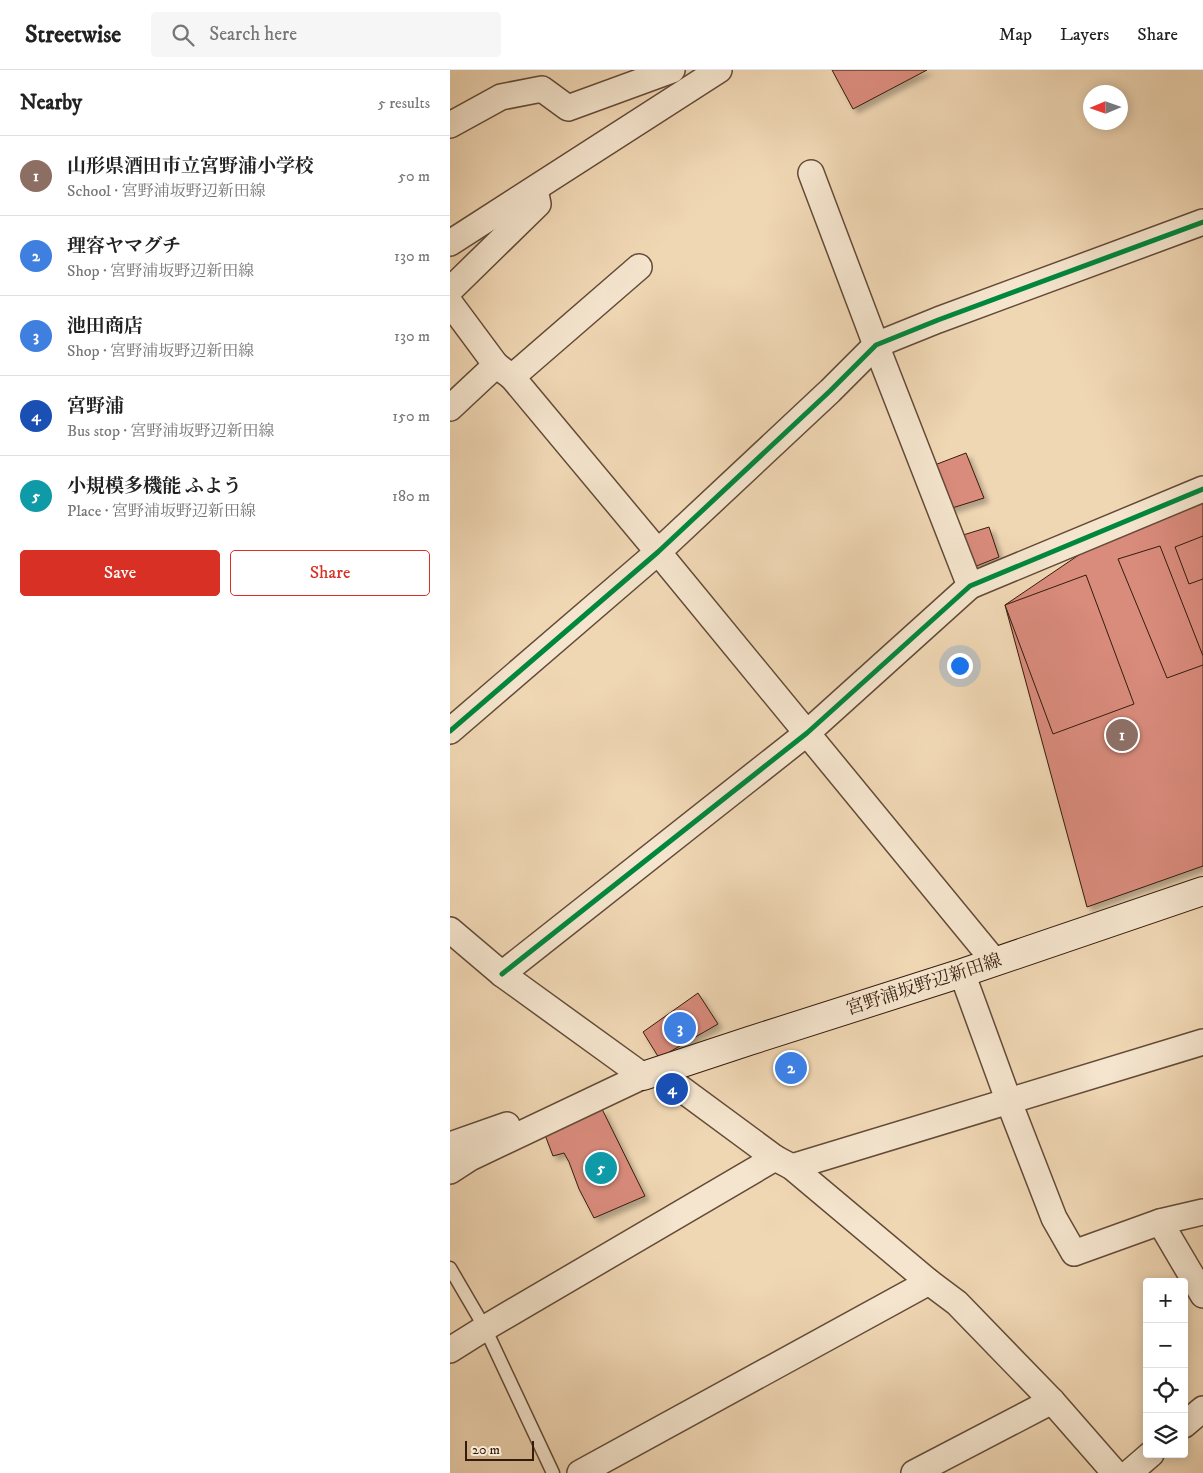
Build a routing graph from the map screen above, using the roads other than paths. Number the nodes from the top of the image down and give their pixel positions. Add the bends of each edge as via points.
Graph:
1 (672, 70) edge
2 (719, 70) edge
3 (450, 125) edge
4 (812, 173) dead end
5 (535, 189) junction
6 (1203, 222) edge
7 (450, 243) edge
8 (640, 267) dead end
9 (450, 290) edge
10 (450, 303) edge
11 (876, 345) junction
12 (504, 371) junction
13 (450, 408) edge
14 (1203, 488) edge
15 (658, 552) junction
16 (970, 586) junction
17 (450, 731) edge
18 (807, 733) junction
19 (1203, 891) edge
20 (450, 930) edge
21 (995, 962) junction
22 (962, 973) junction
23 (502, 974) junction
24 (1203, 1042) edge
25 (650, 1073) junction
26 (1009, 1102) junction
27 (450, 1145) edge
28 (783, 1162) junction
29 (450, 1171) edge
30 (1203, 1212) edge
31 (1160, 1222) junction
32 (450, 1268) edge
33 (929, 1282) junction
34 (1203, 1295) edge
35 (484, 1328) junction
36 (450, 1350) edge
37 (1052, 1401) junction
38 (1203, 1409) edge
39 (1188, 1422) edge
40 (1146, 1458) edge
41 (554, 1473) edge
42 (580, 1473) edge
43 (914, 1473) edge
44 (1115, 1473) edge
45 (1129, 1473) edge

1 - 3 street via 568,108 542,89 501,97
2 - 5 street
4 - 11 street
5 - 7 street
5 - 9 street via 538,204
6 - 11 street
8 - 12 street
10 - 12 street
11 - 15 street
11 - 16 street
12 - 13 street
12 - 15 street
14 - 16 street
15 - 17 street
15 - 18 street
16 - 18 street
18 - 21 street
18 - 23 street
19 - 21 main road, 宮野浦坂野辺新田線
20 - 23 street
21 - 22 main road, 宮野浦坂野辺新田線
22 - 25 main road, 宮野浦坂野辺新田線
22 - 26 street
23 - 25 street
24 - 26 street
25 - 27 street
25 - 28 street
25 - 29 street via 470,1158
26 - 28 street
26 - 31 street via 1054,1218 1074,1254
28 - 33 street
28 - 35 street
30 - 31 street
31 - 34 street
32 - 35 lane
33 - 37 street via 957,1303
33 - 42 street
35 - 36 street
35 - 41 lane
37 - 43 street
37 - 44 street
38 - 39 street
40 - 45 street

